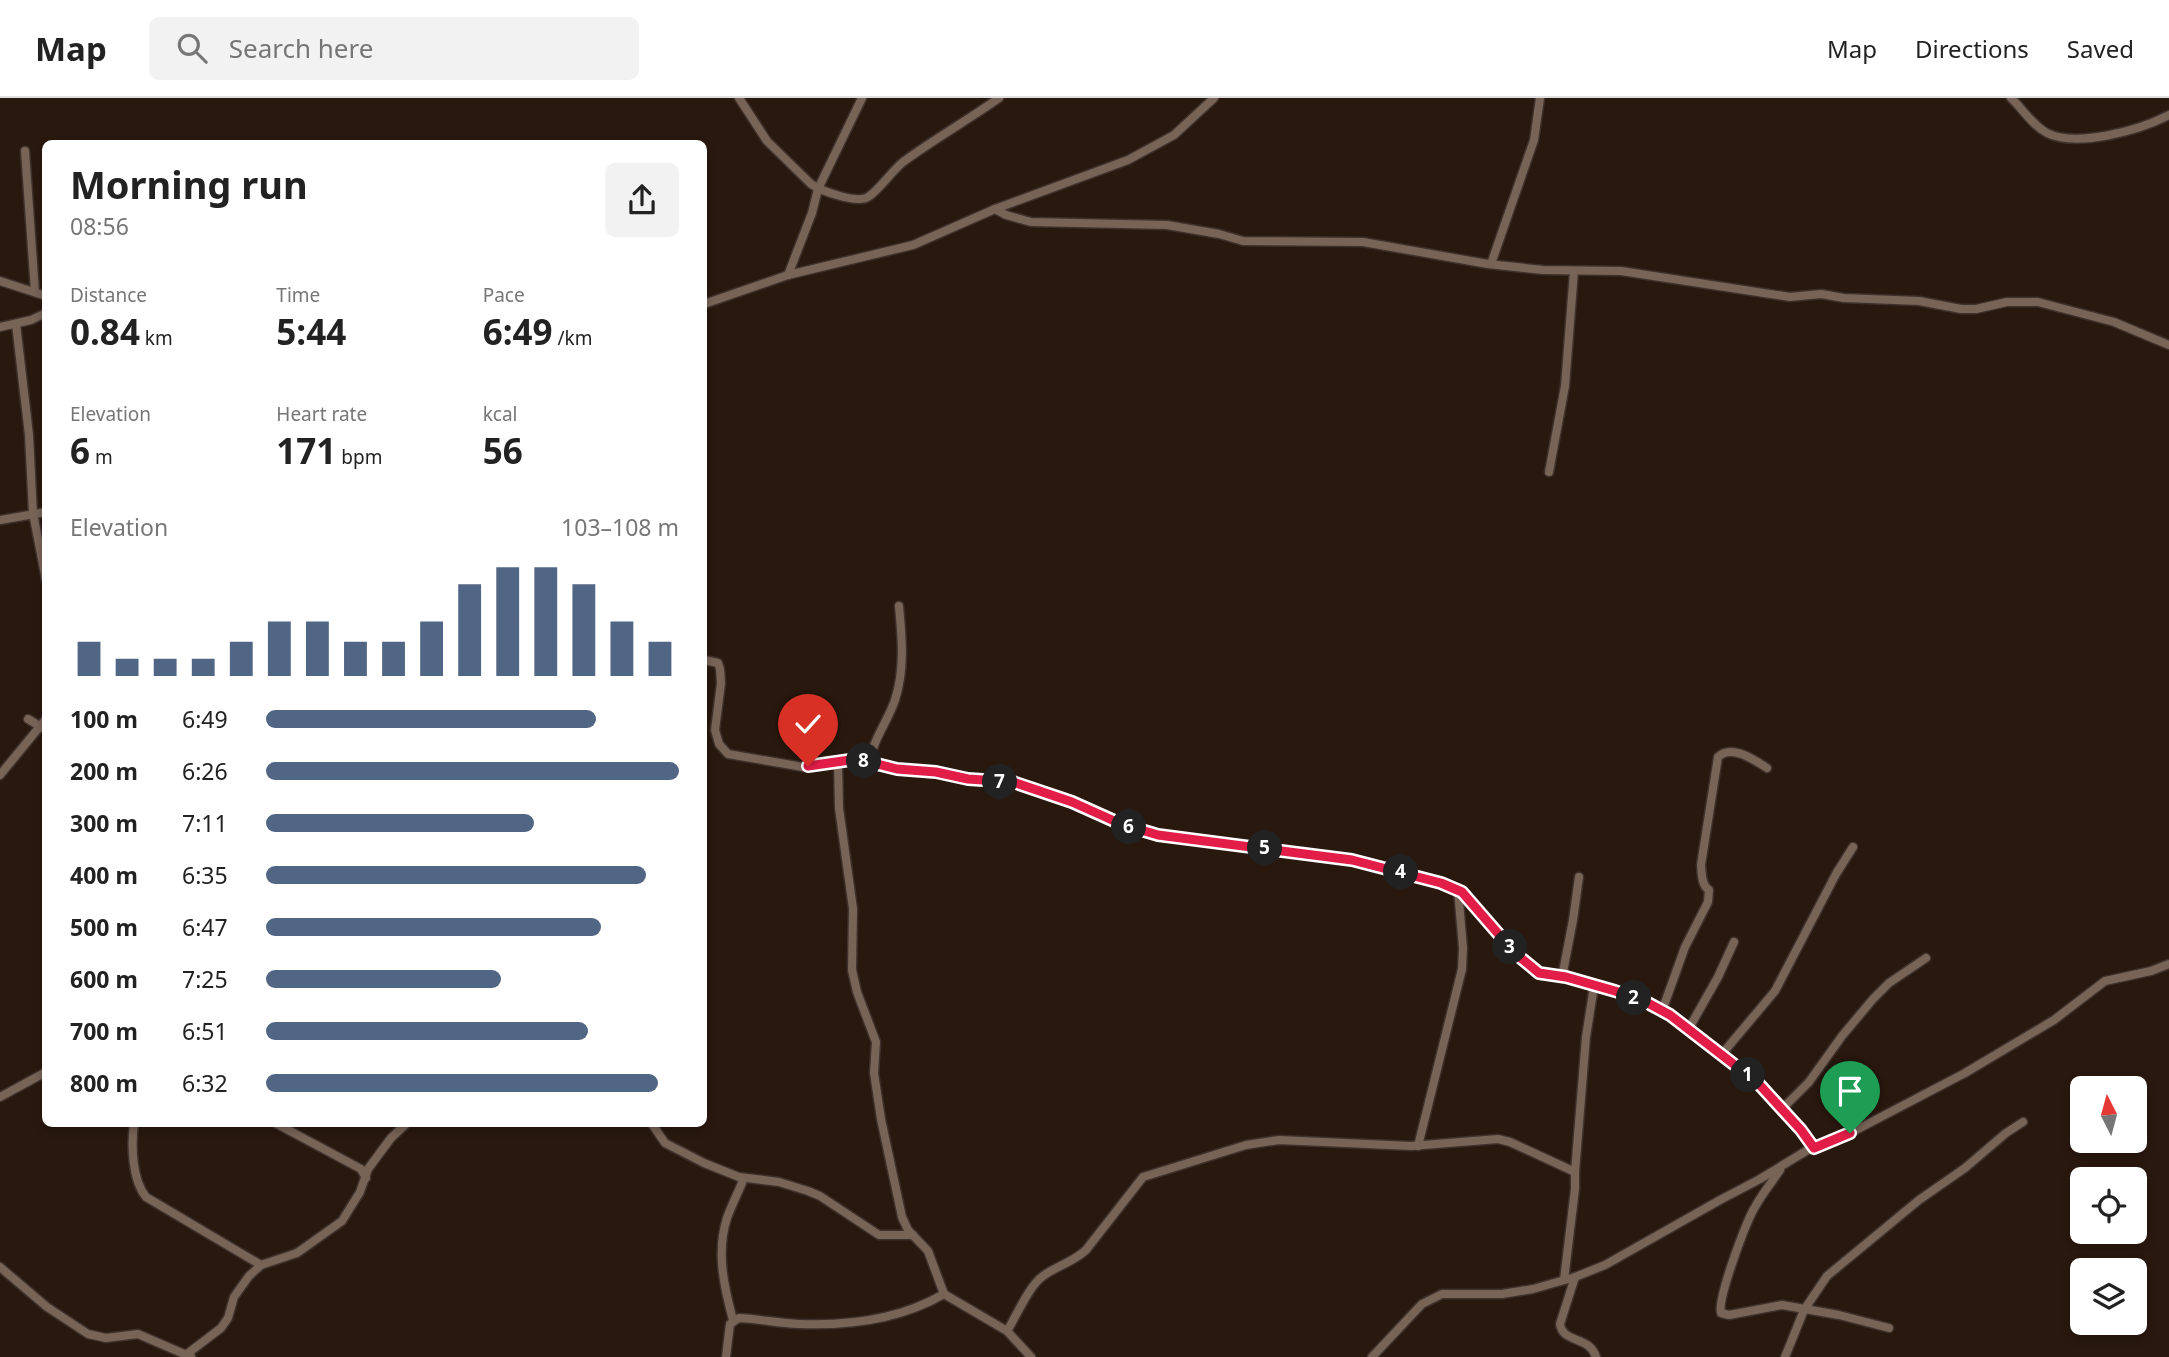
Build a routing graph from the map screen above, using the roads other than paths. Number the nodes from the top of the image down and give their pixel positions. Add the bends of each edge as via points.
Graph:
1 (739, 98) edge
2 (862, 98) edge
3 (999, 98) edge
4 (1214, 98) edge
5 (1540, 98) edge
6 (2011, 98) edge
7 (2169, 115) edge
8 (25, 151) dead end
9 (818, 189) junction
10 (995, 209) junction
11 (1491, 264) junction
12 (1574, 271) junction
13 (788, 275) junction
14 (0, 281) edge
15 (35, 291) junction
16 (42, 294) edge
17 (707, 303) edge
18 (42, 314) edge
19 (16, 324) junction
20 (0, 327) edge
21 (2169, 345) edge
22 (1549, 472) dead end
23 (42, 512) edge
24 (33, 513) junction
25 (0, 520) edge
26 (42, 559) edge
27 (899, 606) dead end
28 (707, 661) edge
29 (28, 719) dead end
30 (42, 724) edge
31 (42, 727) edge
32 (838, 761) junction
33 (870, 762) junction
34 (1766, 768) dead end
35 (0, 775) edge
36 (1853, 847) dead end
37 (1579, 877) dead end
38 (1458, 890) junction
39 (1734, 942) dead end
40 (1926, 958) dead end
41 (2169, 964) edge
42 (1560, 976) junction
43 (1594, 986) junction
44 (1662, 1011) junction
45 (1688, 1030) junction
46 (1722, 1055) junction
47 (42, 1074) edge
48 (0, 1097) edge
49 (1782, 1109) junction
50 (2023, 1122) dead end
51 (134, 1127) edge
52 (283, 1127) edge
53 (403, 1127) edge
54 (654, 1127) edge
55 (1418, 1146) junction
56 (1814, 1148) junction
57 (1782, 1167) junction
58 (1575, 1172) junction
59 (366, 1178) junction
60 (744, 1178) junction
61 (913, 1236) junction
62 (261, 1265) junction
63 (0, 1268) edge
64 (1575, 1277) junction
65 (1563, 1280) junction
66 (944, 1294) junction
67 (1804, 1310) junction
68 (733, 1320) junction
69 (1889, 1328) dead end
70 (1007, 1331) junction
71 (189, 1356) edge
72 (726, 1357) edge
73 (1031, 1357) edge
74 (1372, 1357) edge
75 (1596, 1357) edge
76 (1785, 1357) edge

1 - 9 street via 767,141
2 - 9 street
3 - 9 street via 902,163 868,197 854,199
4 - 10 street via 1174,135 1128,160
5 - 11 street via 1531,150
6 - 7 street via 2039,128 2059,136 2124,133
8 - 15 street
9 - 13 street
10 - 11 street via 1031,222 1167,225 1243,242 1355,242
10 - 13 street via 913,245
11 - 12 street
12 - 21 street via 1640,273 1790,297 1821,294 1907,300 1961,309 2038,302 2114,322
12 - 22 street via 1565,386
13 - 17 street
14 - 15 street
15 - 16 street
18 - 19 street
19 - 20 street
19 - 24 street
23 - 24 street
24 - 25 street
24 - 26 street
27 - 33 street via 903,650 896,699
28 - 32 street via 718,663 720,669 715,730 728,754 796,766
29 - 30 street
31 - 35 street
32 - 33 street
32 - 61 street via 839,808 853,909 853,978 877,1048 874,1073 896,1196
33 - 38 street via 1013,782 1158,835 1364,862
34 - 44 street via 1732,752 1718,757 1701,865 1709,902 1685,947
36 - 46 street via 1775,990
37 - 42 street
38 - 42 street via 1527,965 1544,975
38 - 55 street via 1462,969
39 - 45 street
40 - 49 street via 1872,999
41 - 56 street via 2105,981 2054,1020 1965,1073
42 - 43 street
43 - 44 street
43 - 58 street
44 - 45 street
45 - 46 street
46 - 49 street
47 - 48 street
49 - 56 street
50 - 67 street via 1843,1261
51 - 62 street via 138,1186 146,1197
52 - 59 street via 361,1169
53 - 59 street via 368,1169
54 - 60 street via 665,1143
55 - 58 street via 1503,1140
55 - 70 street via 1268,1141 1148,1174 1134,1185 1086,1251 1035,1283
56 - 57 street
57 - 64 street
57 - 67 street via 1754,1209 1722,1296 1724,1304 1739,1314 1782,1305
58 - 65 street
59 - 62 street via 342,1221 297,1253
60 - 61 street via 779,1182 820,1196 879,1235
60 - 68 street via 722,1245 723,1280
61 - 66 street via 928,1251
62 - 71 street via 234,1297 221,1328
63 - 71 street via 88,1334 106,1338 138,1334
64 - 65 street
64 - 75 street via 1560,1329 1585,1342
65 - 74 street via 1519,1292 1432,1298
66 - 68 street via 912,1309 859,1321 812,1325
66 - 70 street
67 - 69 street
67 - 76 street
68 - 72 street
70 - 73 street

